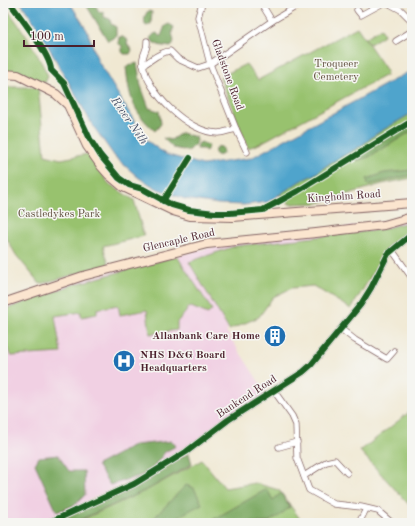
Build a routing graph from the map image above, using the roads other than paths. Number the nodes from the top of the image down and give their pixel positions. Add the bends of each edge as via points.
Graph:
1 (202, 3) edge
2 (261, 3) edge
3 (302, 3) edge
4 (383, 3) edge
5 (388, 3) edge
6 (357, 10) dead end
7 (272, 21) junction
8 (412, 21) edge
9 (412, 31) edge
10 (147, 41) dead end
11 (396, 42) dead end
12 (210, 64) junction
13 (143, 65) junction
14 (3, 74) edge
15 (236, 129) junction
16 (247, 152) dead end
17 (412, 203) edge
18 (412, 218) edge
19 (412, 234) edge
20 (392, 250) junction
21 (412, 278) edge
22 (3, 302) edge
23 (341, 329) junction
24 (394, 352) dead end
25 (274, 391) junction
26 (297, 442) junction
27 (279, 447) dead end
28 (337, 453) dead end
29 (335, 460) junction
30 (347, 473) dead end
31 (304, 476) junction
32 (366, 509) junction
33 (48, 523) edge
34 (359, 523) edge
35 (392, 523) edge

1 - 12 street, Gladstone Road via 198,18
2 - 7 street
3 - 7 street
4 - 6 street via 361,15
5 - 8 street via 401,10
7 - 12 street
9 - 11 street
10 - 13 street via 148,48 142,58
12 - 13 street via 198,68 166,51
12 - 15 street, Gladstone Road
13 - 15 street via 161,99 183,120 218,134
14 - 17 main road, Kingholm Road via 18,75 56,94 68,105 87,146 109,175 123,186 173,211 190,216 233,218
15 - 16 street, Gladstone Road
18 - 22 main road, Glencaple Road via 377,226 207,244 83,276
19 - 20 street, Bankend Road
20 - 21 street
20 - 23 street, Bankend Road via 371,288
23 - 24 street via 374,353 387,359
23 - 25 street, Bankend Road via 311,365
25 - 26 street via 292,416 296,425
25 - 33 street, Bankend Road via 228,420 186,452 134,484
26 - 27 street
26 - 31 street via 297,458
28 - 29 street
29 - 30 street
29 - 31 street via 326,462
31 - 32 street via 309,490 334,504
32 - 34 street
32 - 35 street via 378,511

